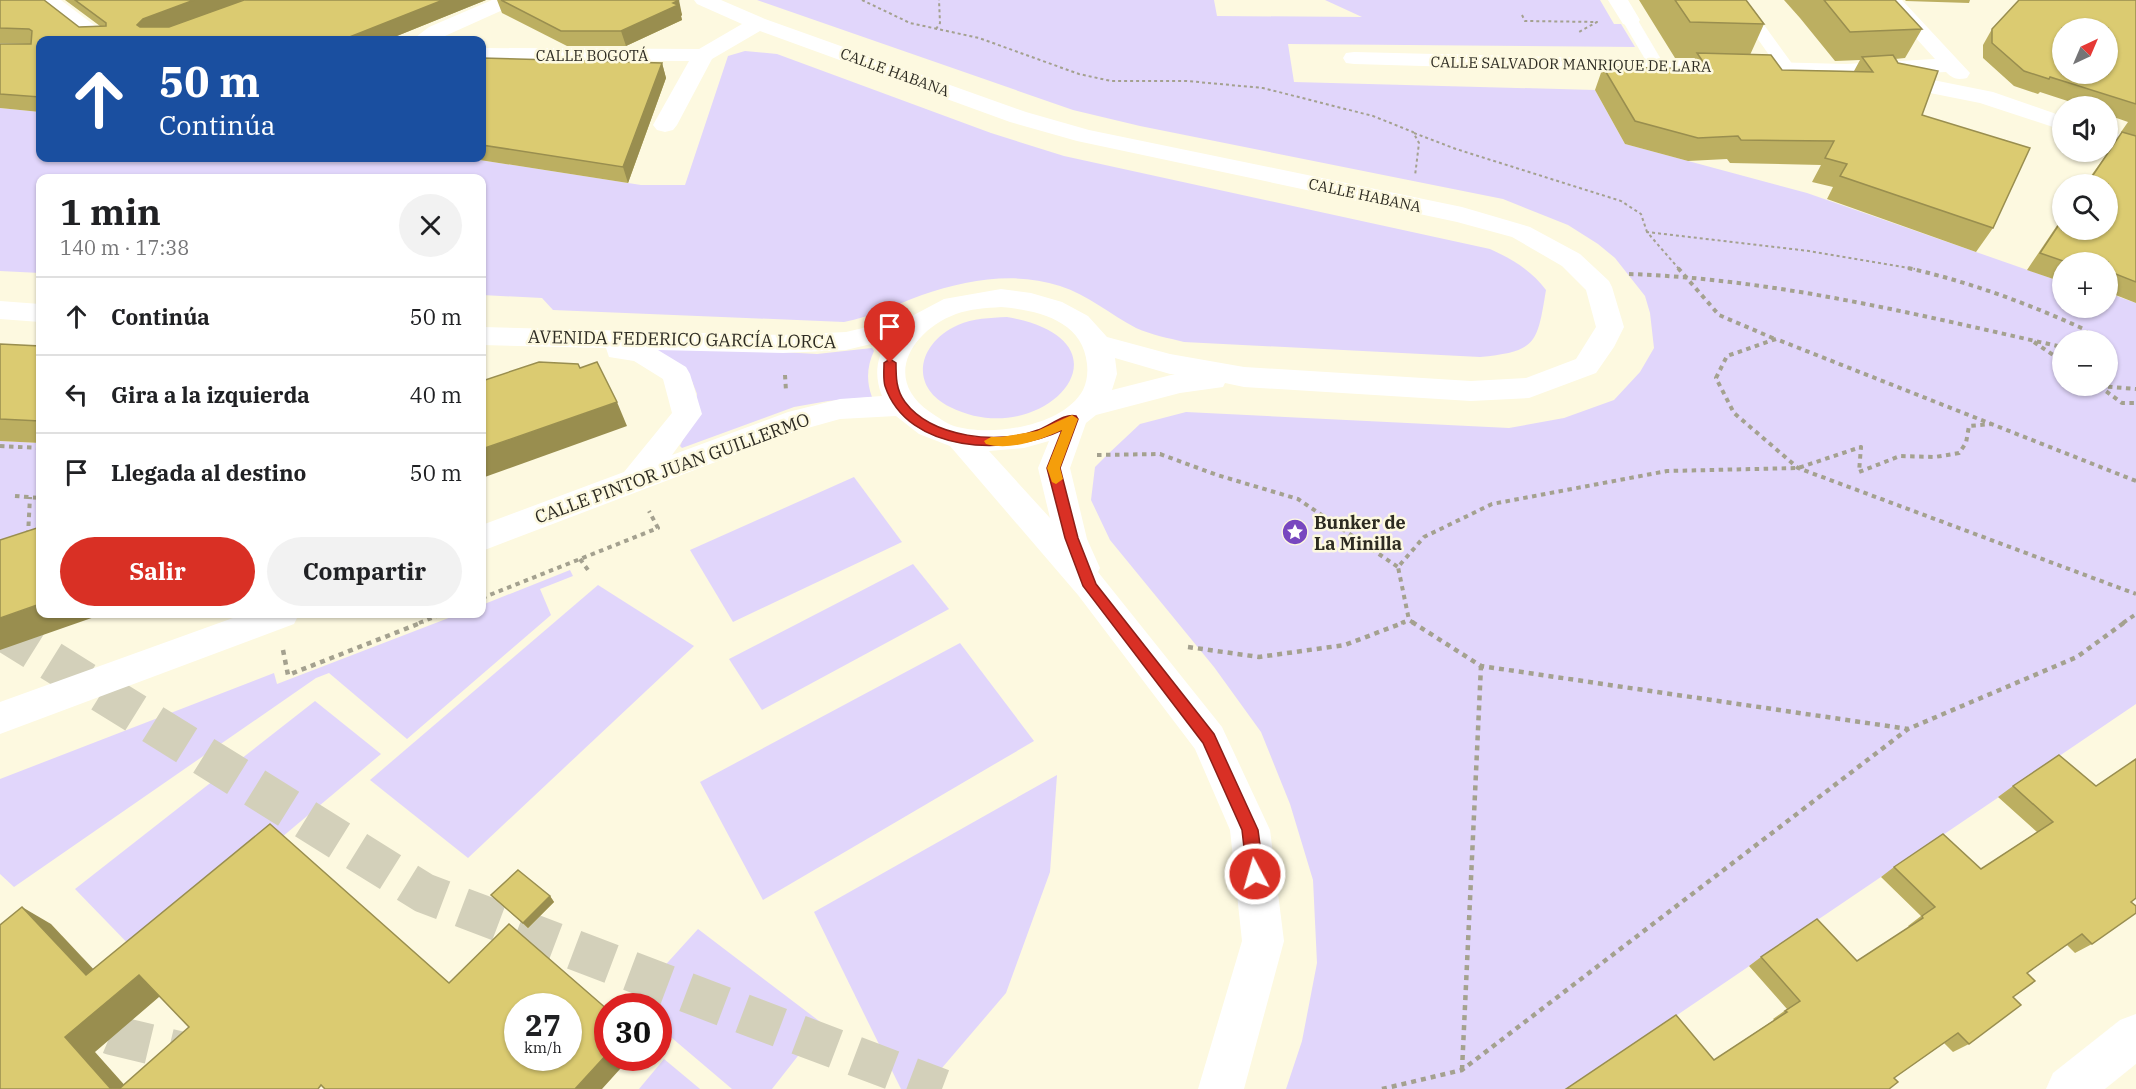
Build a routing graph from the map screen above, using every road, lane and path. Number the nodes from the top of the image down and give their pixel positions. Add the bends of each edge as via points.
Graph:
1 (48, 0) edge
2 (509, 0) edge
3 (704, 0) edge
4 (862, 0) edge
5 (939, 0) edge
6 (1618, 0) edge
7 (1738, 0) edge
8 (1891, 0) edge
9 (1630, 20) joint
10 (758, 23) junction
11 (936, 29) junction
12 (98, 36) edge
13 (429, 36) edge
14 (486, 54) edge
15 (703, 55) junction
16 (1354, 58) dead end
17 (1950, 65) junction
18 (1657, 66) junction
19 (1788, 69) junction
20 (1846, 71) junction
21 (1985, 97) junction
22 (2052, 120) edge
23 (665, 125) dead end
24 (1413, 132) junction
25 (2118, 141) edge
26 (2136, 147) edge
27 (1412, 205) junction
28 (1647, 232) junction
29 (1583, 272) junction
30 (1686, 276) junction
31 (0, 310) edge
32 (36, 313) edge
33 (916, 324) junction
34 (2086, 330) edge
35 (486, 336) edge
36 (486, 336) edge
37 (1776, 339) junction
38 (2031, 340) junction
39 (783, 344) junction
40 (1098, 344) junction
41 (2052, 345) edge
42 (2052, 354) edge
43 (1244, 377) junction
44 (2118, 388) edge
45 (2136, 389) edge
46 (2113, 396) edge
47 (2136, 403) edge
48 (900, 405) junction
49 (1079, 413) junction
50 (788, 423) junction
51 (1992, 424) junction
52 (961, 439) junction
53 (0, 446) edge
54 (36, 448) edge
55 (1058, 457) junction
56 (1798, 468) junction
57 (634, 481) junction
58 (2136, 481) edge
59 (15, 496) dead end
60 (30, 497) junction
61 (36, 498) edge
62 (486, 536) edge
63 (28, 539) edge
64 (580, 559) junction
65 (1398, 567) junction
66 (588, 570) dead end
67 (1090, 586) junction
68 (2136, 594) edge
69 (486, 596) edge
70 (2136, 614) edge
71 (271, 618) edge
72 (279, 618) edge
73 (432, 618) edge
74 (1409, 620) junction
75 (1131, 639) junction
76 (1481, 666) junction
77 (0, 718) edge
78 (1908, 729) junction
79 (2136, 1036) edge
80 (1462, 1070) junction
81 (1221, 1089) edge
82 (1382, 1089) edge
83 (2069, 1089) edge

1 - 12 street
2 - 13 street
3 - 10 street, CALLE HABANA
4 - 11 path via 910,23
5 - 11 path via 940,23
6 - 9 street
7 - 19 street
8 - 17 street
9 - 18 street
10 - 15 street
10 - 27 street, CALLE HABANA via 1018,117 1085,136
11 - 24 path via 979,38 1079,74 1111,81 1187,81 1263,88 1373,116
14 - 15 street, CALLE BOGOTÁ
15 - 23 street
16 - 18 street, CALLE SALVADOR MANRIQUE DE LARA
17 - 20 street, CALLE SALVADOR MANRIQUE DE LARA
17 - 21 street
18 - 19 street, CALLE SALVADOR MANRIQUE DE LARA
19 - 20 street, CALLE SALVADOR MANRIQUE DE LARA
20 - 21 street, CALLE SALVADOR MANRIQUE DE LARA
21 - 22 street, CALLE SALVADOR MANRIQUE DE LARA
24 - 27 path via 1419,143
24 - 28 path via 1621,201 1641,214
25 - 26 street
27 - 29 street, CALLE HABANA via 1521,232 1571,260
28 - 30 path
28 - 34 path via 1846,256 1908,268 1996,294
29 - 30 path
29 - 43 street, CALLE HABANA via 1599,287 1610,327 1586,366 1528,388 1471,391
30 - 37 path via 1719,315
30 - 38 path via 1852,300
31 - 32 street
33 - 39 street, AVENIDA FEDERICO GARCÍA LORCA via 846,341
33 - 40 street via 941,310 970,301 1002,298 1060,311 1083,326
33 - 48 street via 899,342 890,363 890,384
35 - 39 street, AVENIDA FEDERICO GARCÍA LORCA
36 - 57 street, AVENIDA FEDERICO GARCÍA LORCA via 641,352 676,374 687,414
37 - 51 path
37 - 56 path via 1727,356 1716,378 1734,413
38 - 41 path
38 - 42 path
39 - 50 path
40 - 43 street, CALLE HABANA via 1170,364
40 - 49 street via 1104,365 1100,387
43 - 49 street, CALLE HABANA via 1180,383
44 - 45 path
46 - 47 path via 2122,403
48 - 50 street, CALLE PINTOR JUAN GUILLERMO via 840,409
48 - 52 street via 936,431
49 - 52 street via 1040,435 1001,442
49 - 55 street
50 - 57 street, CALLE PINTOR JUAN GUILLERMO
51 - 56 path via 1970,426 1959,453 1900,456 1859,472 1861,447
51 - 58 path
52 - 67 street
53 - 54 path
55 - 65 path via 1160,454 1298,499
55 - 67 street via 1054,468 1071,538
56 - 65 path via 1667,471 1492,504 1424,537
56 - 68 path
57 - 62 street, CALLE PINTOR JUAN GUILLERMO
57 - 64 path via 658,528
59 - 60 path
60 - 61 path
60 - 63 path
64 - 66 path
64 - 69 path
65 - 74 path
67 - 75 street
70 - 78 path via 2077,657
71 - 77 street
72 - 73 path via 288,675
74 - 75 path via 1346,645 1259,657
74 - 76 path
75 - 81 street via 1209,738 1250,830 1263,941
76 - 78 path
76 - 80 path
78 - 80 path
79 - 83 street
80 - 82 path

